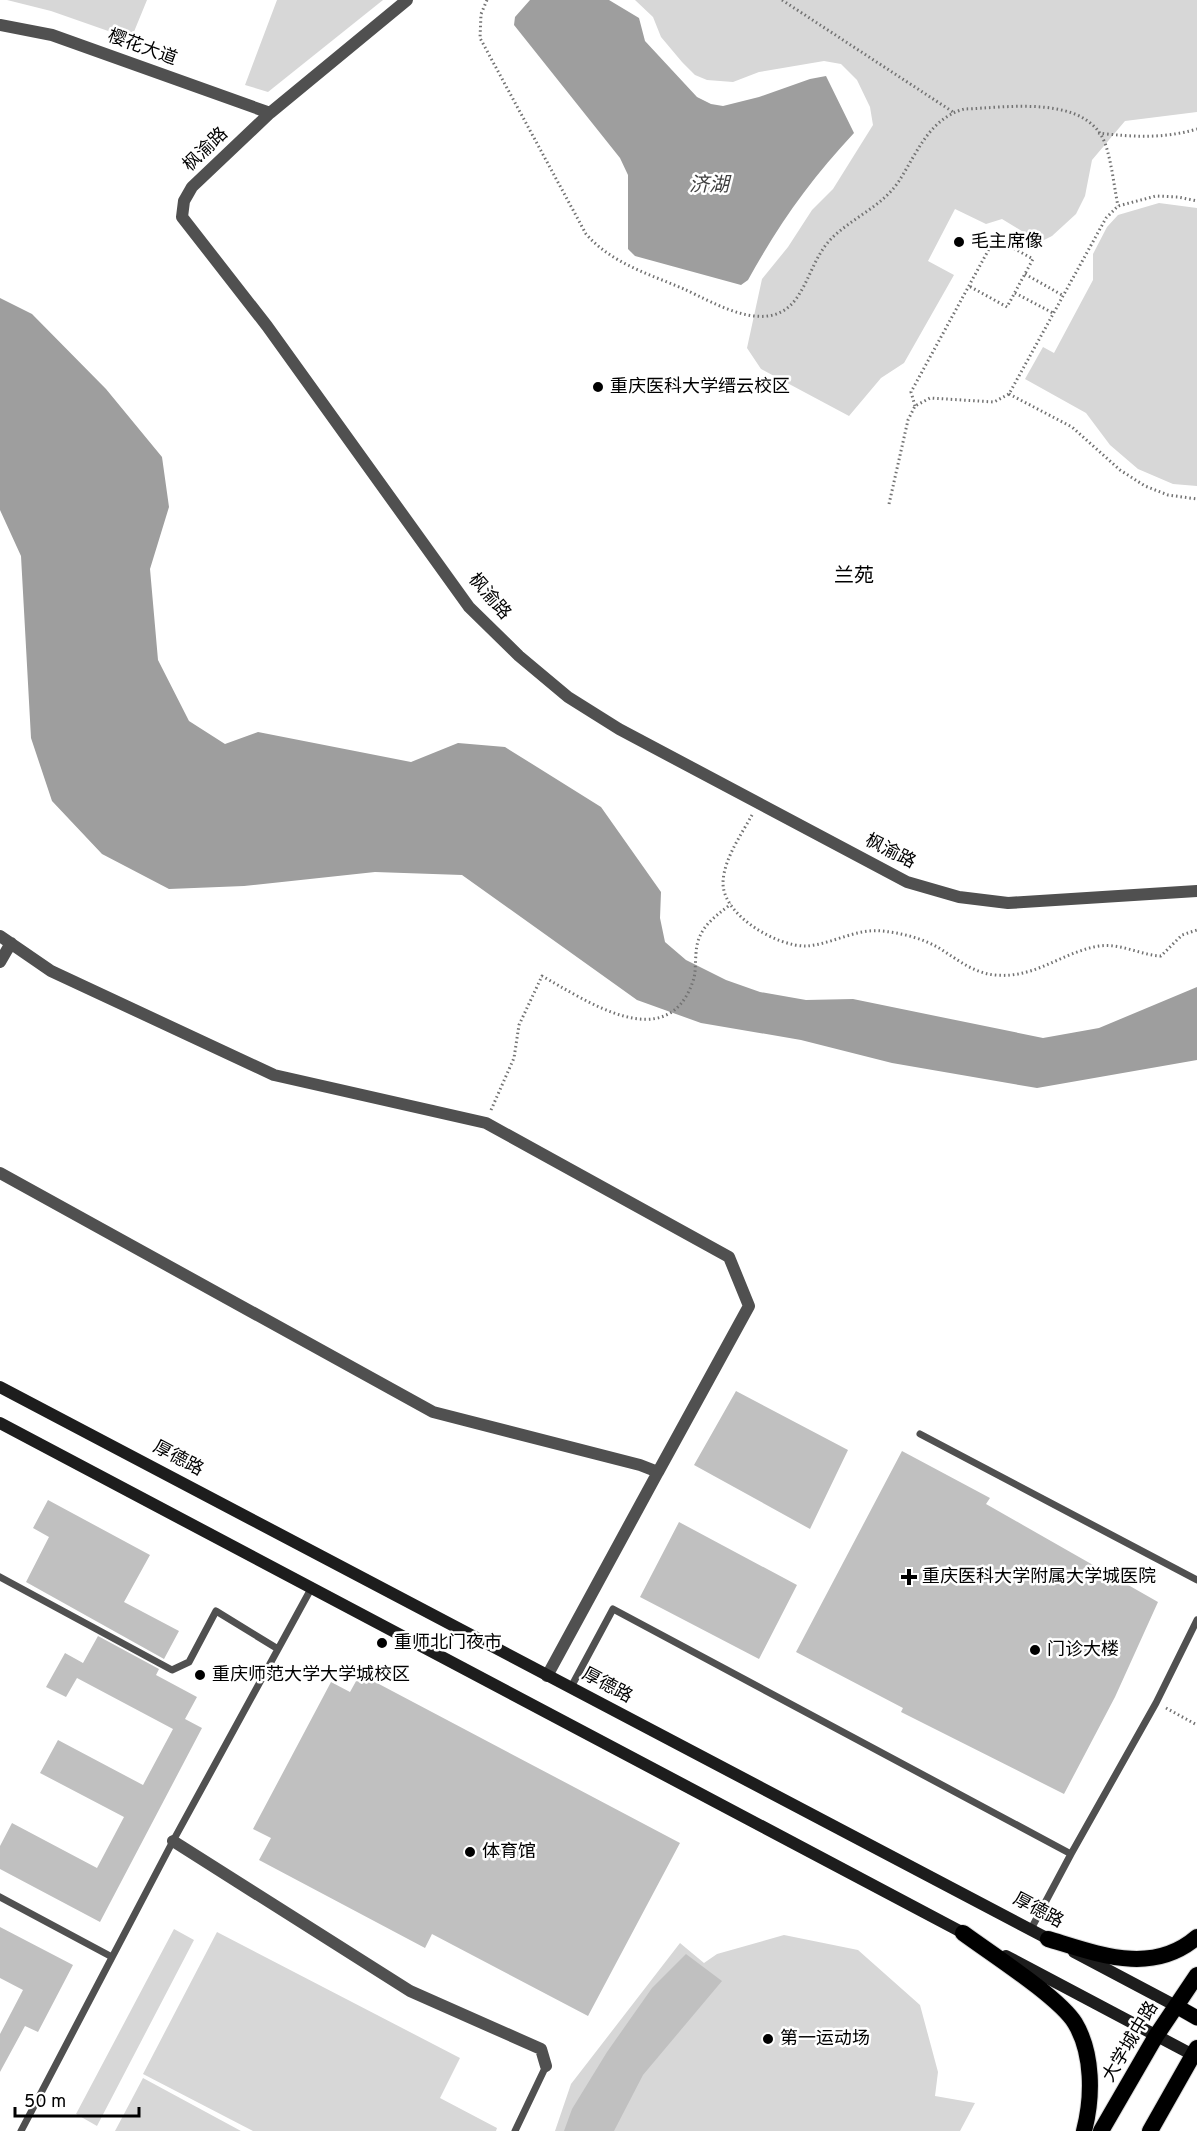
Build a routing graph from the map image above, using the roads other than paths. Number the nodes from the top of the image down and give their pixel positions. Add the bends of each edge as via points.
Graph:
1 (407, 0) edge
2 (0, 26) edge
3 (270, 113) junction
4 (1197, 891) edge
5 (0, 936) edge
6 (11, 943) junction
7 (0, 962) edge
8 (0, 1173) edge
9 (0, 1387) edge
10 (0, 1423) edge
11 (920, 1434) dead end
12 (658, 1472) junction
13 (0, 1577) edge
14 (1197, 1580) edge
15 (312, 1587) junction
16 (1197, 1620) edge
17 (278, 1649) junction
18 (547, 1676) junction
19 (570, 1689) junction
20 (173, 1841) junction
21 (1071, 1854) junction
22 (0, 1897) edge
23 (1031, 1929) junction
24 (963, 1933) junction
25 (1197, 1937) edge
26 (1048, 1939) junction
27 (112, 1957) junction
28 (1197, 1975) edge
29 (1176, 2006) junction
30 (1197, 2018) edge
31 (1156, 2036) junction
32 (1195, 2052) edge
33 (546, 2066) joint
34 (21, 2131) edge
35 (515, 2131) edge
36 (1084, 2131) edge
37 (1101, 2131) edge
38 (1150, 2131) edge

1 - 3 street, 枫渝路
2 - 3 street, 樱花大道 via 52,35
3 - 4 street, 枫渝路 via 192,187 184,201 182,217 267,326 469,607 519,656 568,697 619,729 907,882 959,897 1008,903
5 - 6 street
6 - 7 street
6 - 12 street via 51,971 274,1075 486,1123 729,1257 749,1306
8 - 12 street via 433,1413
9 - 18 main road, 厚德路
10 - 15 main road
11 - 14 lane
12 - 18 street
13 - 17 lane via 172,1671 189,1662 216,1611
15 - 17 lane
15 - 24 main road
16 - 21 lane via 1156,1703
17 - 20 lane
18 - 19 main road, 厚德路
19 - 21 lane via 613,1609
19 - 23 main road, 厚德路
20 - 27 lane
20 - 33 street via 410,1991 541,2049
21 - 23 lane
22 - 27 lane
23 - 26 main road, 厚德路
24 - 31 main road
24 - 36 highway via 1057,2003 1074,2022 1085,2046 1090,2080
25 - 26 highway via 1166,1955 1138,1961 1109,1957
26 - 29 main road, 厚德路
27 - 34 lane
28 - 29 highway, 大学城中路
29 - 30 main road, 厚德路
29 - 31 highway, 大学城中路
31 - 32 main road
31 - 37 highway, 大学城中路
32 - 38 highway
33 - 35 lane

